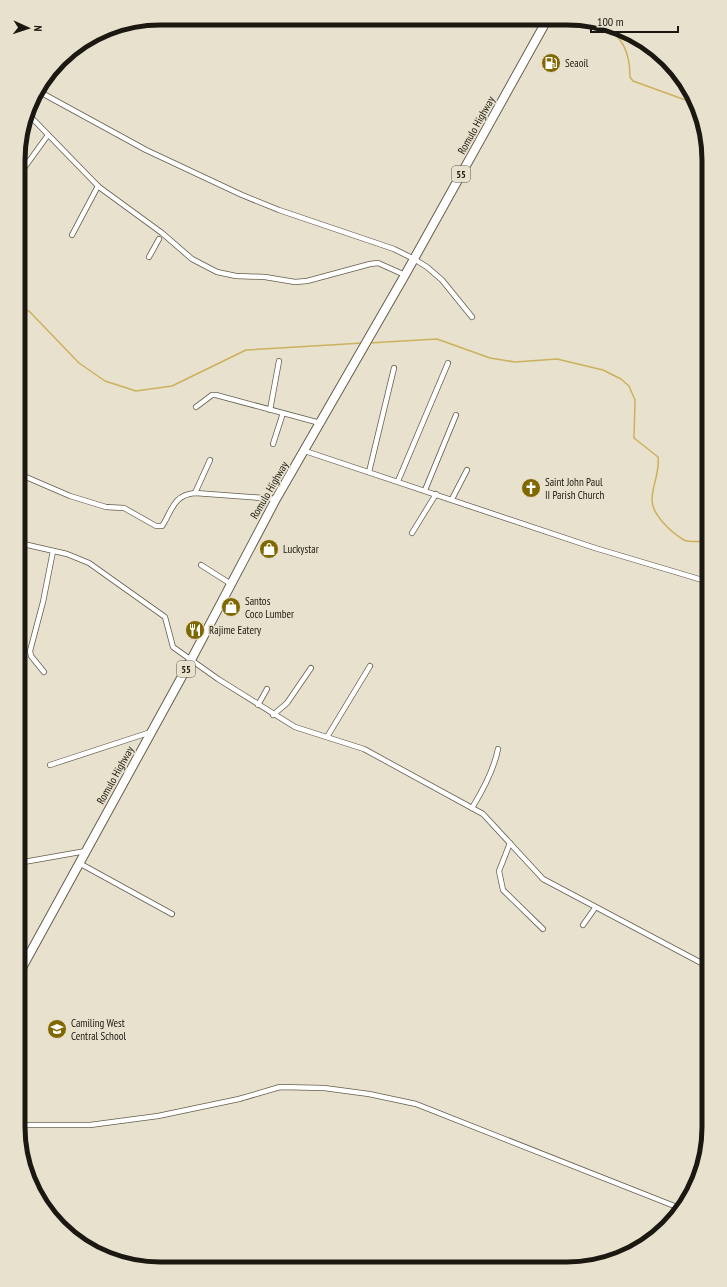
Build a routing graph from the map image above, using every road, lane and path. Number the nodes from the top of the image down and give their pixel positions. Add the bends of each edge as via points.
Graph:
1 (544, 25) edge
2 (43, 94) edge
3 (32, 118) edge
4 (48, 135) junction
5 (25, 167) edge
6 (98, 186) junction
7 (72, 235) dead end
8 (161, 236) junction
9 (149, 257) dead end
10 (414, 259) junction
11 (405, 275) junction
12 (472, 317) dead end
13 (279, 361) dead end
14 (448, 363) dead end
15 (394, 368) dead end
16 (196, 407) dead end
17 (270, 410) junction
18 (283, 413) junction
19 (456, 415) dead end
20 (320, 423) junction
21 (273, 444) dead end
22 (305, 451) junction
23 (210, 460) dead end
24 (467, 470) dead end
25 (369, 472) junction
26 (25, 477) edge
27 (398, 481) junction
28 (425, 490) junction
29 (195, 493) junction
30 (436, 494) junction
31 (276, 499) junction
32 (452, 499) junction
33 (412, 533) dead end
34 (25, 544) edge
35 (53, 551) junction
36 (201, 565) dead end
37 (702, 580) edge
38 (231, 584) junction
39 (191, 660) junction
40 (370, 666) dead end
41 (311, 668) dead end
42 (44, 672) dead end
43 (267, 690) dead end
44 (258, 705) junction
45 (273, 714) junction
46 (151, 732) junction
47 (327, 737) junction
48 (498, 749) dead end
49 (50, 765) dead end
50 (472, 808) junction
51 (510, 843) junction
52 (86, 851) junction
53 (25, 862) edge
54 (79, 863) junction
55 (595, 908) junction
56 (172, 914) dead end
57 (584, 925) dead end
58 (543, 929) dead end
59 (25, 962) edge
60 (702, 963) edge
61 (25, 1125) edge
62 (676, 1206) edge

1 - 10 highway, Romulo Highway / 55
2 - 10 street via 146,150 242,195 394,249
3 - 4 street
4 - 5 street
4 - 6 street
6 - 7 street
6 - 8 street
8 - 9 street
8 - 11 street via 192,259 217,272 236,276 265,276 295,282 307,281 378,263
10 - 11 highway, Romulo Highway / 55
10 - 12 street via 442,280
11 - 20 highway, Romulo Highway / 55
13 - 17 street
14 - 27 street
15 - 25 street
16 - 17 street via 212,395 216,395
17 - 18 street
18 - 20 street
18 - 21 street
19 - 28 street
20 - 22 highway, Romulo Highway / 55
22 - 25 street
22 - 31 highway, Romulo Highway / 55
23 - 29 street
24 - 32 street
25 - 27 street
26 - 29 street via 70,496 106,507 124,508 156,526 162,526 181,496
27 - 28 street
28 - 30 street
29 - 31 street
30 - 32 street
30 - 33 street
31 - 38 highway, Romulo Highway / 55
32 - 37 street via 595,548
34 - 35 street
35 - 39 street via 89,563 156,609 165,617 173,647
35 - 42 street via 30,651
36 - 38 street
38 - 39 highway, Romulo Highway / 55
39 - 44 street
39 - 46 highway, Romulo Highway / 55
40 - 47 street
41 - 45 street via 287,703
43 - 44 street
44 - 45 street
45 - 47 street via 296,728
46 - 49 street
46 - 52 highway, Romulo Highway / 55
47 - 50 street via 364,749
48 - 50 street via 491,772
50 - 51 street via 487,817
51 - 55 street via 543,879
51 - 58 street via 499,871 504,890
52 - 53 street
52 - 54 highway, Romulo Highway / 55
54 - 56 street
54 - 59 highway, Romulo Highway / 55
55 - 57 street
55 - 60 street
61 - 62 street via 90,1126 158,1116 239,1099 280,1087 324,1088 416,1104

